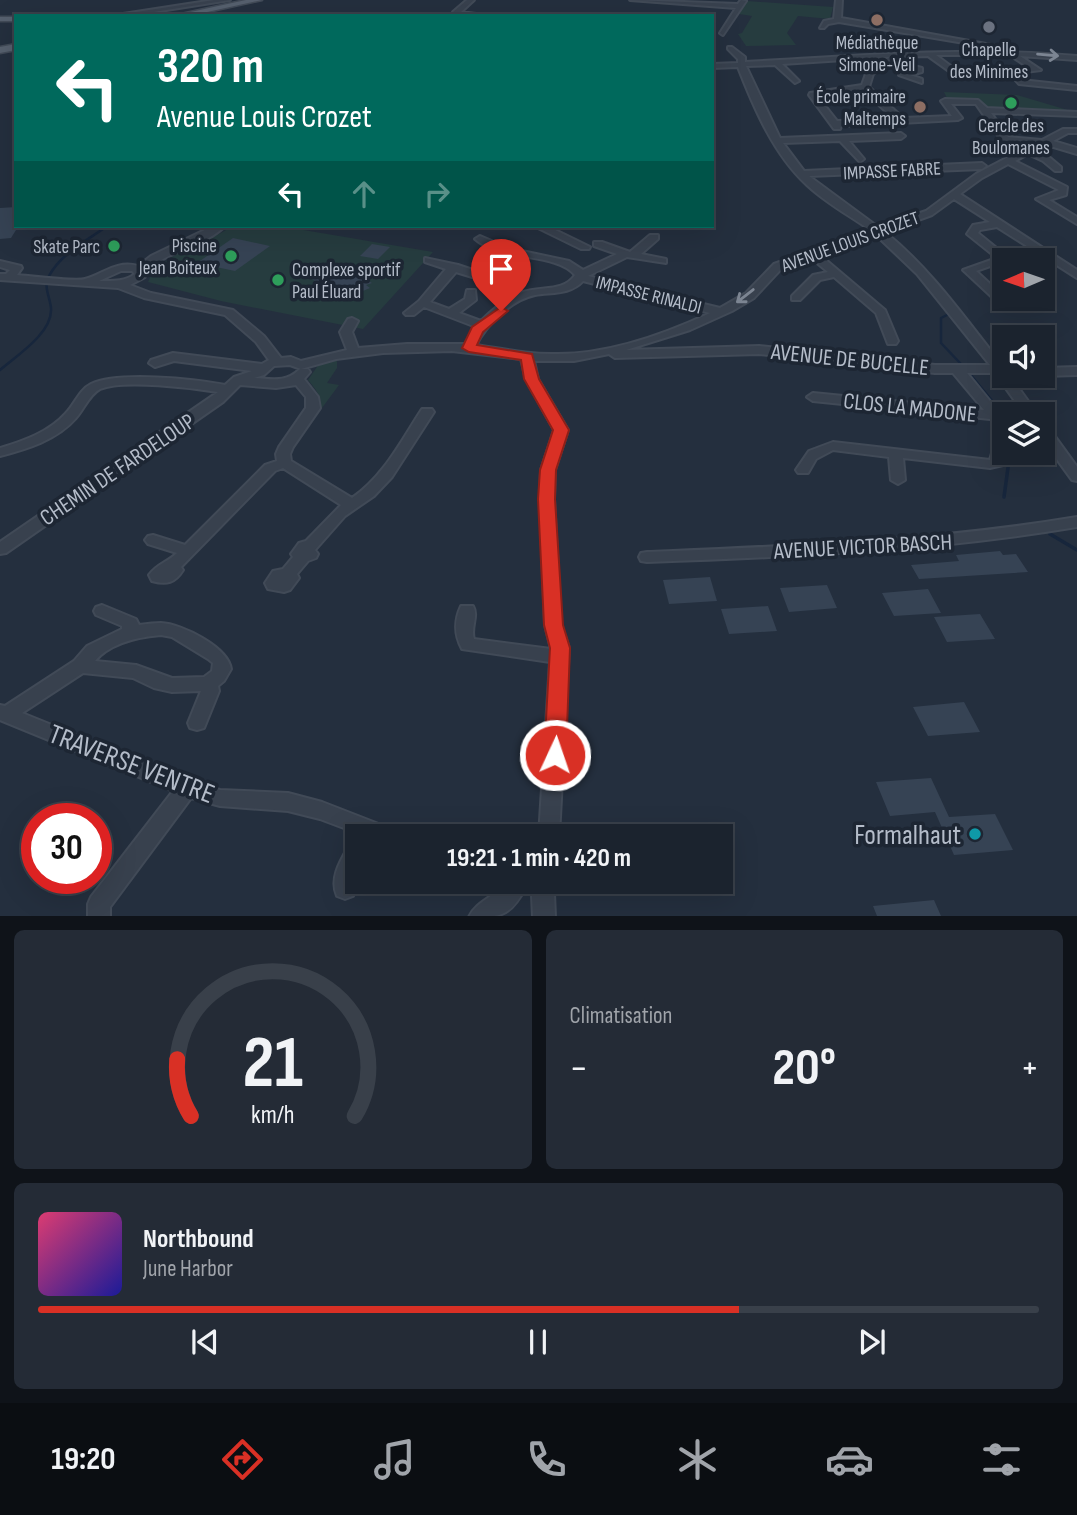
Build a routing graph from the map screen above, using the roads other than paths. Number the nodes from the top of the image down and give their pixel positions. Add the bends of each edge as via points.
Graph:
1 (227, 0) edge
2 (258, 0) edge
3 (451, 0) edge
4 (633, 0) edge
5 (839, 0) edge
6 (469, 1) edge
7 (742, 3) edge
8 (120, 6) dead end
9 (133, 13) junction
10 (126, 14) edge
11 (186, 14) edge
12 (466, 14) edge
13 (841, 20) junction
14 (822, 27) dead end
15 (714, 33) edge
16 (723, 33) junction
17 (951, 37) junction
18 (996, 37) dead end
19 (1011, 52) junction
20 (930, 54) junction
21 (898, 58) junction
22 (1077, 58) edge
23 (829, 59) junction
24 (776, 62) junction
25 (887, 62) junction
26 (741, 64) junction
27 (714, 66) edge
28 (949, 69) dead end
29 (843, 70) dead end
30 (1012, 71) junction
31 (983, 72) dead end
32 (919, 81) dead end
33 (795, 82) dead end
34 (866, 87) junction
35 (1073, 88) edge
36 (1077, 97) edge
37 (985, 110) junction
38 (1077, 114) edge
39 (901, 121) junction
40 (1074, 130) edge
41 (901, 136) dead end
42 (843, 139) junction
43 (780, 142) junction
44 (1046, 143) junction
45 (1028, 151) junction
46 (1077, 151) edge
47 (860, 159) dead end
48 (1008, 161) junction
49 (982, 166) dead end
50 (1058, 169) dead end
51 (802, 174) junction
52 (955, 195) junction
53 (1077, 221) edge
54 (998, 224) junction
55 (216, 228) edge
56 (543, 228) edge
57 (876, 232) junction
58 (654, 237) dead end
59 (480, 239) dead end
60 (598, 244) dead end
61 (585, 247) dead end
62 (992, 249) edge
63 (168, 253) junction
64 (812, 253) junction
65 (630, 254) junction
66 (429, 260) dead end
67 (662, 261) dead end
68 (992, 263) edge
69 (0, 264) edge
70 (127, 267) junction
71 (454, 267) junction
72 (510, 272) dead end
73 (7, 273) edge
74 (584, 274) junction
75 (835, 274) junction
76 (1077, 275) edge
77 (136, 276) junction
78 (102, 280) junction
79 (635, 283) dead end
80 (121, 285) junction
81 (992, 291) edge
82 (471, 292) dead end
83 (796, 298) dead end
84 (173, 300) junction
85 (423, 303) junction
86 (718, 311) junction
87 (410, 313) dead end
88 (451, 313) junction
89 (352, 321) dead end
90 (482, 325) junction
91 (678, 328) junction
92 (892, 341) dead end
93 (469, 348) junction
94 (700, 350) junction
95 (354, 352) junction
96 (600, 353) junction
97 (527, 357) junction
98 (992, 358) edge
99 (277, 362) junction
100 (155, 363) dead end
101 (301, 365) junction
102 (957, 369) junction
103 (992, 371) edge
104 (1077, 371) edge
105 (1055, 372) edge
106 (262, 374) junction
107 (297, 384) junction
108 (233, 385) junction
109 (813, 397) dead end
110 (427, 412) dead end
111 (1055, 450) edge
112 (0, 452) edge
113 (896, 453) junction
114 (284, 463) junction
115 (992, 464) edge
116 (803, 470) dead end
117 (1077, 477) edge
118 (898, 480) dead end
119 (352, 505) junction
120 (1077, 522) edge
121 (153, 540) dead end
122 (0, 549) edge
123 (188, 551) junction
124 (647, 556) dead end
125 (172, 567) dead end
126 (287, 575) dead end
127 (467, 610) dead end
128 (102, 611) dead end
129 (131, 632) junction
130 (560, 657) junction
131 (80, 666) junction
132 (208, 684) junction
133 (4, 713) edge
134 (197, 723) dead end
135 (187, 788) junction
136 (347, 824) edge
137 (550, 824) edge
138 (510, 894) edge
139 (543, 894) edge
140 (99, 916) edge
141 (480, 916) edge
142 (544, 916) edge

1 - 9 street
2 - 11 main road
3 - 6 street
4 - 7 street
5 - 13 street via 837,18
6 - 12 street via 455,13
7 - 16 street
8 - 9 street
9 - 10 street
13 - 14 street via 825,22
13 - 17 street
15 - 16 street
16 - 26 street
17 - 18 street via 973,33
17 - 19 street
19 - 20 street
19 -> 22 street
19 - 30 street via 1037,69
20 - 21 street
20 - 28 street
21 - 23 street
21 - 25 street
23 - 24 street
23 - 29 street
24 - 26 street
24 - 33 street
25 - 32 street via 919,70 903,75
25 - 34 street via 870,72
26 - 27 street
26 - 43 street
30 - 31 street
30 - 35 street via 1019,82
34 - 39 street
34 - 39 street via 813,95 835,126
35 - 36 street
37 - 38 street
37 - 39 street via 978,102 945,101 958,118
37 - 44 street via 1005,139
40 - 44 street, AVENUE LOUIS CROZET
41 - 42 street
42 - 43 street
42 - 47 street
43 - 51 street
44 - 45 street, AVENUE LOUIS CROZET
44 - 46 street
45 - 48 street, AVENUE LOUIS CROZET
45 - 50 street
48 - 52 street, AVENUE LOUIS CROZET
48 - 53 street via 1064,189 1041,199
49 - 51 street, IMPASSE FABRE
51 - 57 street
52 - 54 street
52 - 57 street, AVENUE LOUIS CROZET via 929,213
54 - 62 street via 977,227 972,233
54 - 76 street
55 - 63 street
56 - 61 street
57 - 64 street, AVENUE LOUIS CROZET
57 - 98 street via 901,251 953,306
58 - 65 street
59 - 74 street via 517,255 567,262
60 - 65 street
63 - 70 street
63 - 77 street via 144,265
64 - 75 street
64 -> 86 street, AVENUE LOUIS CROZET via 769,271 749,296
65 - 67 street
65 - 74 street
66 - 71 street
68 - 81 street via 968,270
69 - 73 street
70 - 77 street
70 - 78 street via 111,270
71 - 72 street via 495,280
71 - 85 street
73 - 78 street via 64,283
74 - 79 street
74 - 86 street, IMPASSE RINALDI
74 - 90 street via 571,286 520,296
75 - 83 street via 817,277
75 - 92 street via 881,312
77 - 80 street
77 - 84 street via 140,288
78 - 80 street
80 - 84 street
82 - 88 street via 470,300
84 - 99 street via 233,314
85 - 87 street
85 - 88 street
86 - 91 street, AVENUE LOUIS CROZET
88 - 90 street
89 - 95 street via 346,332
90 - 93 street
91 - 94 street
91 - 96 street, AVENUE LOUIS CROZET
93 - 95 street, AVENUE LOUIS CROZET
93 - 97 street, AVENUE LOUIS CROZET
94 - 96 street, AVENUE DE BUCELLE
94 - 102 street, AVENUE DE BUCELLE via 759,350
95 - 101 street, AVENUE LOUIS CROZET
96 - 97 street, AVENUE LOUIS CROZET
97 - 130 street via 532,379 561,430 548,470 547,499 553,625
99 - 101 street
99 - 106 street
100 - 106 street via 173,357
101 - 107 street via 304,372
102 - 103 street, AVENUE DE BUCELLE
102 - 109 street, CLOS LA MADONE via 990,415
104 - 105 street
106 - 107 street via 274,384
106 - 108 street
107 - 114 street via 312,397 313,408 286,447
108 - 112 street via 105,383 84,397 72,416 55,429
108 - 122 street, CHEMIN DE FARDELOUP
110 - 119 street via 387,474
111 - 117 street
113 - 115 street
113 - 116 street via 833,446 817,450
113 - 118 street
114 - 119 street
114 - 123 street via 270,468
119 - 126 street
120 - 124 street, AVENUE VICTOR BASCH via 950,542
121 - 123 street
123 - 125 street
127 - 130 street via 463,632 468,644
128 - 129 street via 130,623
129 - 131 street via 93,651
129 - 132 street via 176,632 214,654 222,669
130 - 137 street
131 - 132 street via 136,672 172,685
131 - 133 street
132 - 134 street via 210,691
133 - 135 street, TRAVERSE VENTRE
135 - 136 street, TRAVERSE VENTRE via 220,798 288,802
135 - 140 street via 99,904
138 - 141 street
139 - 142 street

